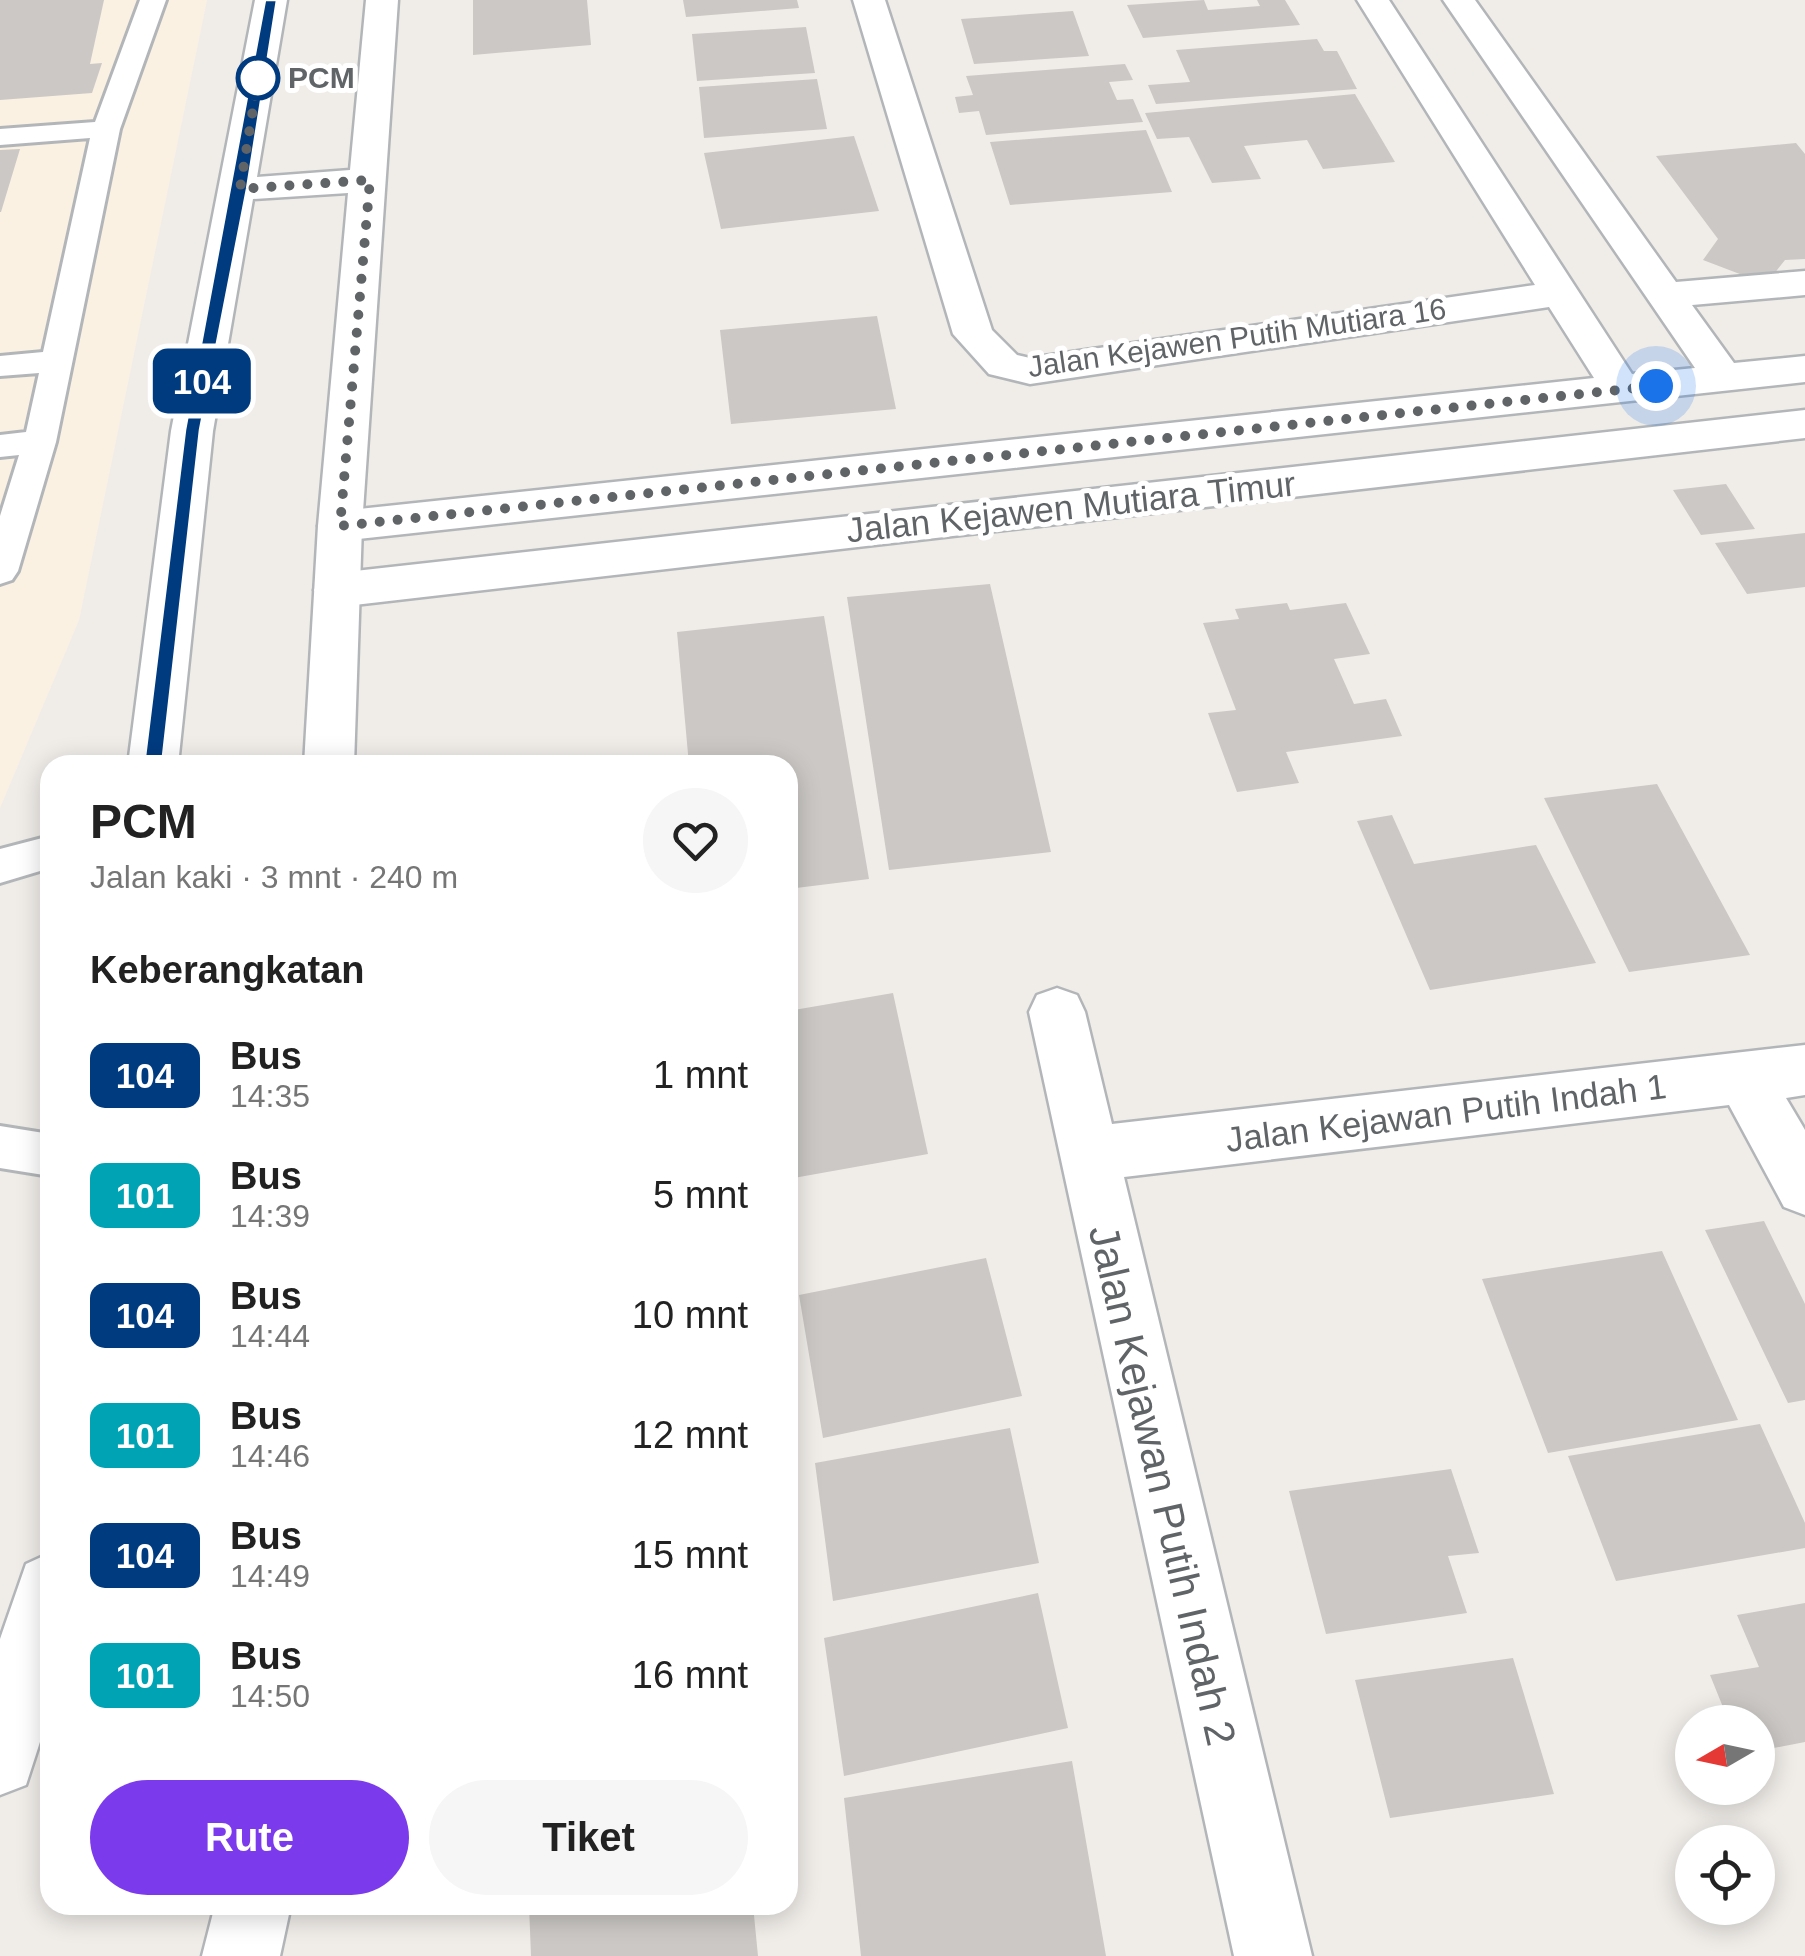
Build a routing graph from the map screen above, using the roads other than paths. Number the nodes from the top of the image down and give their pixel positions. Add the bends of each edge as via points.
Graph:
1 (153, 0) edge
2 (271, 0) edge
3 (382, 0) edge
4 (869, 0) edge
5 (1374, 0) edge
6 (1459, 0) edge
7 (106, 129) junction
8 (0, 137) edge
9 (370, 180) junction
10 (240, 189) junction
11 (1805, 283) edge
12 (1562, 294) junction
13 (1664, 294) junction
14 (55, 361) junction
15 (0, 366) edge
16 (1805, 369) edge
17 (1724, 378) junction
18 (1622, 390) junction
19 (1805, 424) edge
20 (40, 442) junction
21 (0, 446) edge
22 (340, 526) junction
23 (0, 571) edge
24 (337, 590) junction
25 (154, 755) edge
26 (329, 755) edge
27 (40, 855) edge
28 (0, 866) edge
29 (1057, 1012) dead end
30 (1805, 1070) edge
31 (1745, 1079) junction
32 (0, 1147) edge
33 (40, 1153) edge
34 (1086, 1154) junction
35 (1805, 1187) edge
36 (40, 1622) edge
37 (0, 1760) edge
38 (251, 1915) edge
39 (241, 1956) edge
40 (1273, 1956) edge

1 - 7 lane
2 - 10 street
3 - 9 street
4 - 12 street, Jalan Kejawen Putih Mutiara 16 via 973,334 1003,365 1030,372
5 - 12 street
6 - 13 street
7 - 8 lane
7 - 14 lane
9 - 10 street
9 - 22 street
10 - 25 street via 192,430
11 - 13 street
12 - 18 street
13 - 17 street
14 - 15 lane
14 - 20 lane
16 - 17 street, Jalan Kejawen Mutiara Timur
17 - 18 street, Jalan Kejawen Mutiara Timur
18 - 22 street, Jalan Kejawen Mutiara Timur
19 - 24 street, Jalan Kejawen Mutiara Timur
20 - 21 lane
20 - 23 lane
22 - 24 street
24 - 26 street
27 - 28 lane
29 - 34 street, Jalan Kejawan Putih Indah 2
30 - 31 street, Jalan Kejawan Putih Indah 1
31 - 34 street, Jalan Kejawan Putih Indah 1
31 - 35 street
32 - 33 lane
34 - 40 street, Jalan Kejawan Putih Indah 2
36 - 37 street
38 - 39 street

